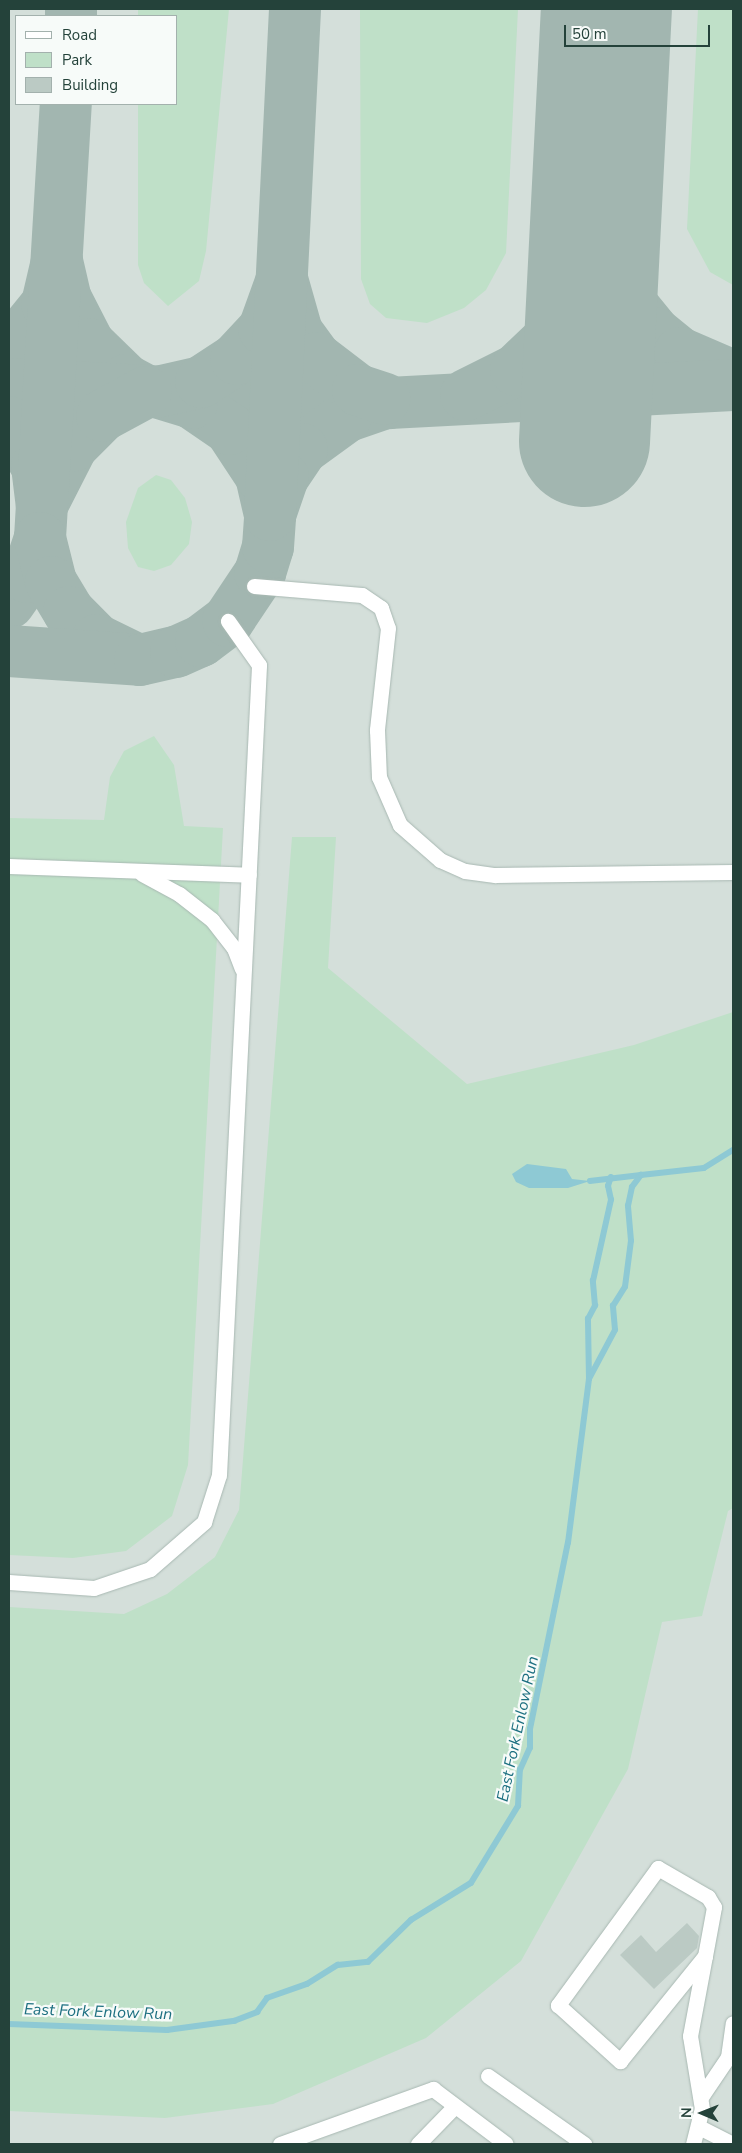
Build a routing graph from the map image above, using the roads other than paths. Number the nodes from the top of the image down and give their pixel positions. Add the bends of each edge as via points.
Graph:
1 (254, 586) dead end
2 (228, 621) dead end
3 (9, 866) edge
4 (137, 871) junction
5 (733, 872) edge
6 (249, 876) junction
7 (244, 974) junction
8 (9, 1582) edge
9 (705, 1956) junction
10 (733, 2023) edge
11 (488, 2076) dead end
12 (701, 2098) junction
13 (455, 2106) junction
14 (699, 2127) junction
15 (280, 2144) edge
16 (418, 2144) edge
17 (506, 2144) edge
18 (584, 2144) edge
19 (693, 2144) edge
20 (732, 2144) edge

1 - 5 street via 362,595 381,608 388,628 377,730 379,777 400,825 440,860 465,871 494,875
2 - 6 street via 259,665
3 - 4 street
4 - 6 street
4 - 7 street via 174,890 212,920 234,948
6 - 7 street
7 - 8 street via 219,1475 204,1522 150,1569 94,1588
9 - 9 street via 714,1907 708,1897 658,1868 558,2005 620,2061
9 - 12 street via 690,2036
10 - 12 street via 728,2057
11 - 18 street
12 - 14 street
13 - 15 street via 433,2089
13 - 16 street
13 - 17 street
14 - 19 street
14 - 20 street

